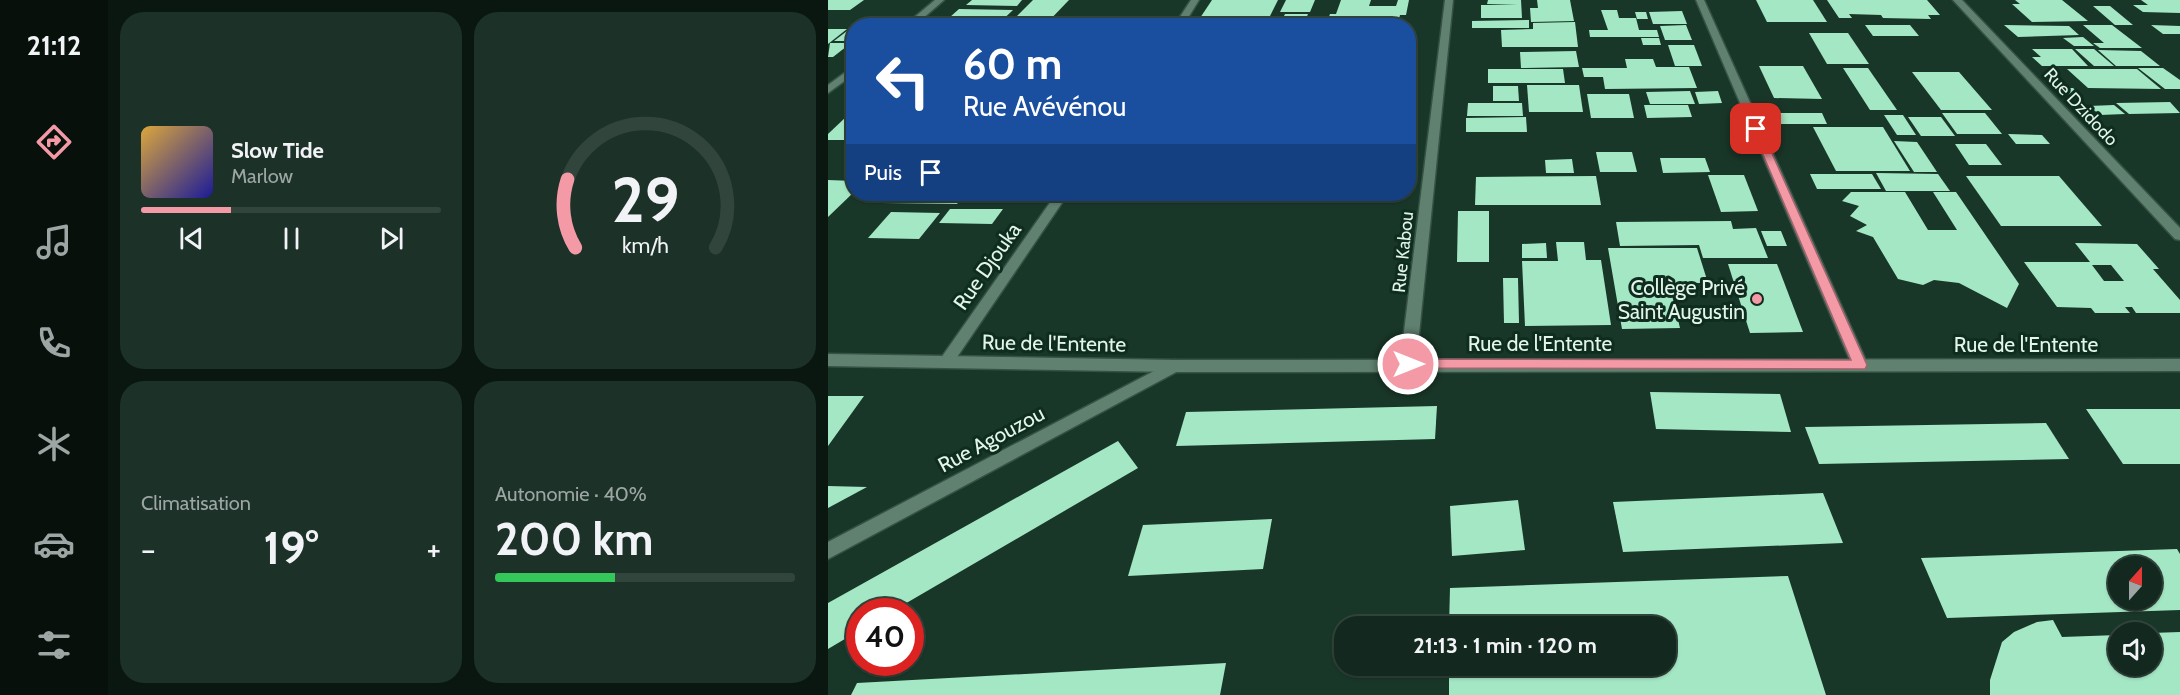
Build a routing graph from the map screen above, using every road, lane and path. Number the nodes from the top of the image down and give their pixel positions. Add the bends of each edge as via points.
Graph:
1 (940, 0) edge
2 (1195, 0) edge
3 (1449, 0) edge
4 (1700, 0) edge
5 (1957, 0) edge
6 (918, 18) edge
7 (1183, 18) edge
8 (846, 75) edge
9 (828, 90) edge
10 (1057, 201) edge
11 (2180, 236) edge
12 (828, 360) edge
13 (946, 362) junction
14 (1408, 364) junction
15 (1860, 365) junction
16 (2180, 365) edge
17 (1175, 366) junction
18 (828, 551) edge

1 - 6 street
2 - 7 street
3 - 14 street, Rue Kabou
4 - 15 street
5 - 11 street, Rue Dzidodo
8 - 9 street
10 - 13 street, Rue Djouka
12 - 13 street, Rue de l'Entente
13 - 17 street, Rue de l'Entente
14 - 15 street, Rue de l'Entente
14 - 17 street, Rue de l'Entente
15 - 16 street, Rue de l'Entente
17 - 18 street, Rue Agouzou

